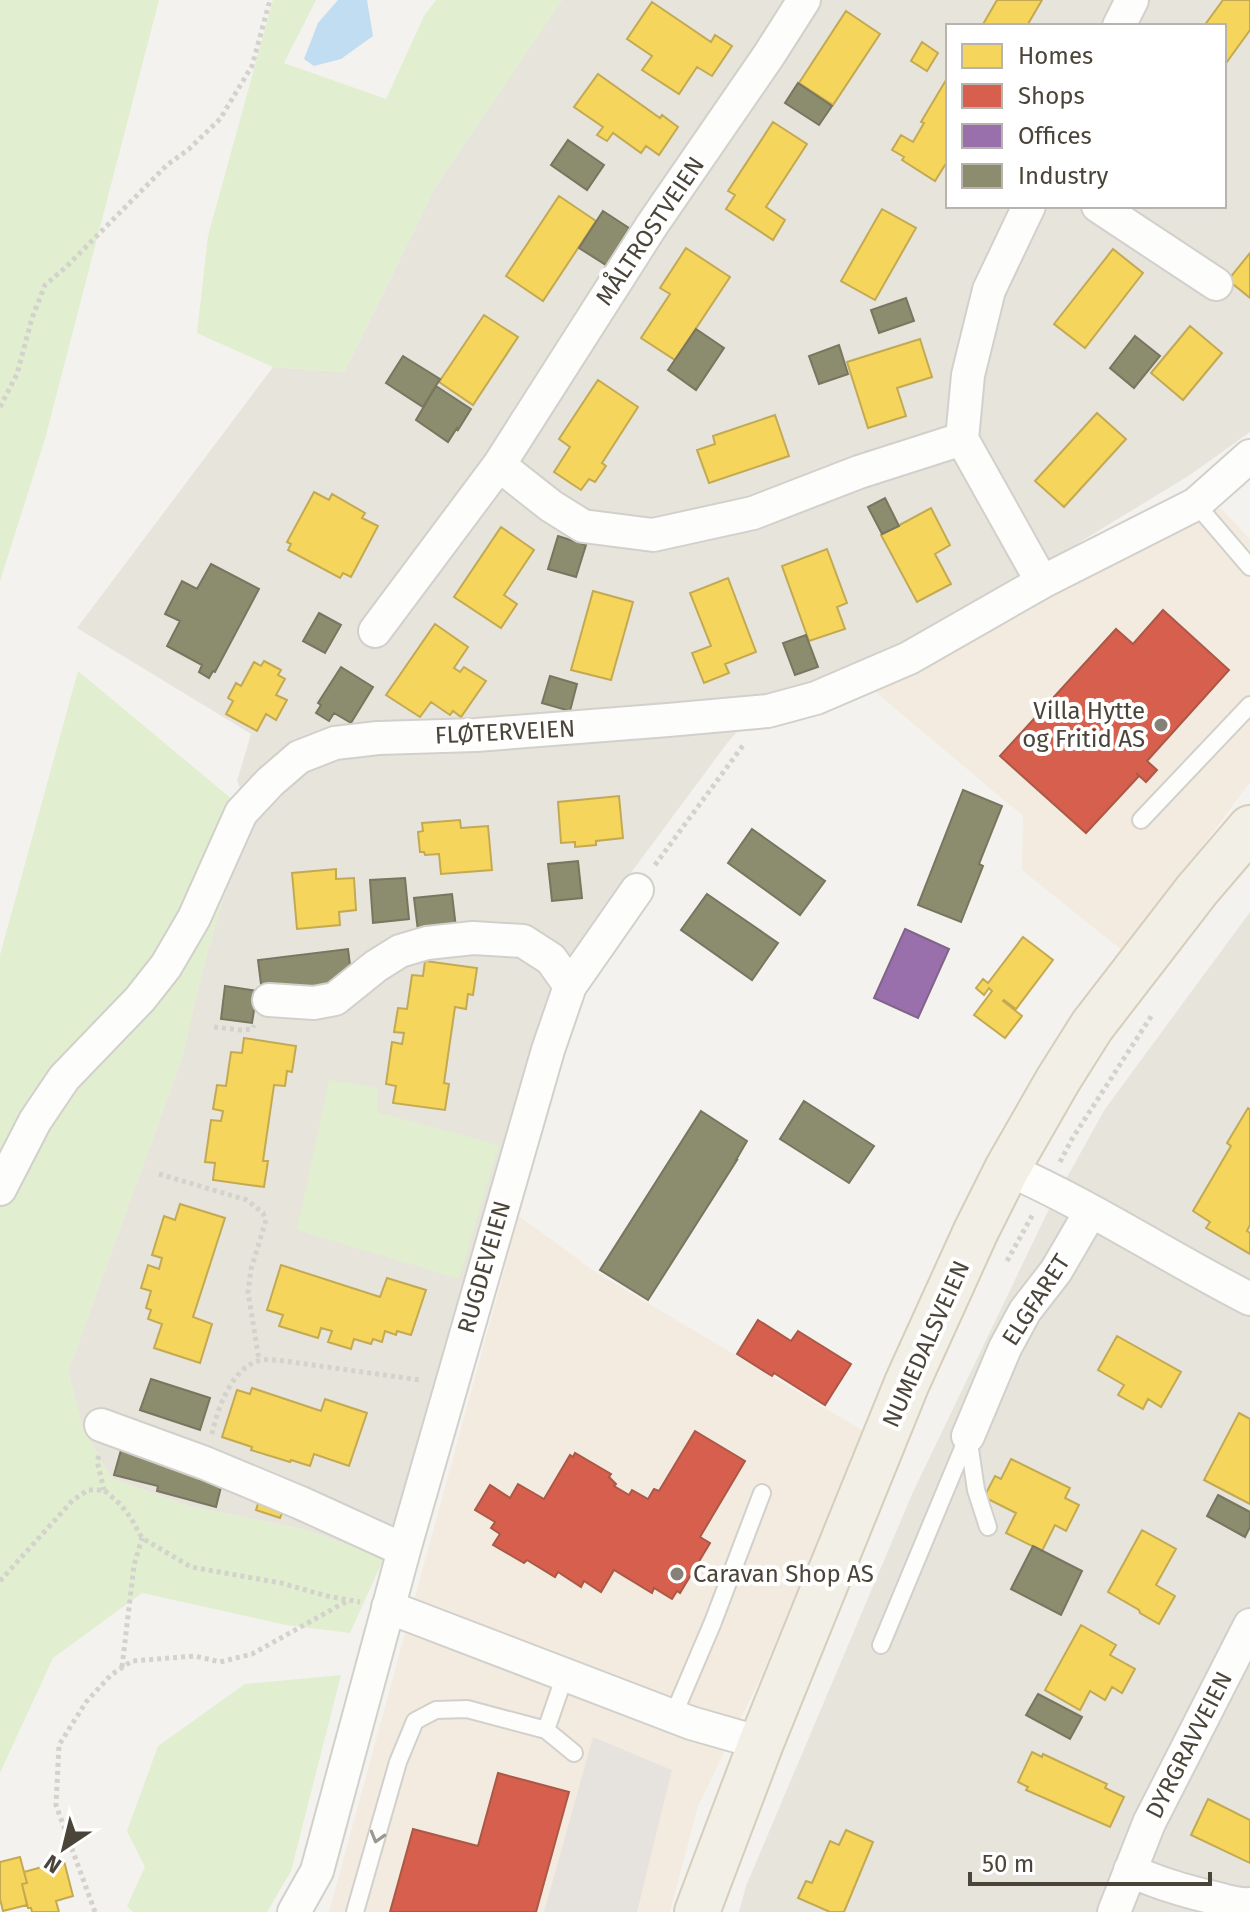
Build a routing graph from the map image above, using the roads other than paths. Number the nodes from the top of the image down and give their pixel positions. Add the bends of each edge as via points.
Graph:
1 (804, 0) edge
2 (1132, 0) edge
3 (1120, 24) edge
4 (1028, 208) edge
5 (1101, 208) edge
6 (1216, 284) dead end
7 (962, 439) junction
8 (1250, 456) edge
9 (499, 465) junction
10 (1196, 504) junction
11 (1250, 567) edge
12 (1042, 582) junction
13 (375, 631) dead end
14 (1250, 705) edge
15 (1141, 820) dead end
16 (1250, 828) edge
17 (637, 890) road end
18 (570, 986) junction
19 (269, 1000) dead end
20 (1007, 1169) junction
21 (0, 1189) edge
22 (1091, 1211) junction
23 (1250, 1299) edge
24 (101, 1425) dead end
25 (968, 1436) junction
26 (762, 1493) dead end
27 (988, 1527) dead end
28 (404, 1550) junction
29 (388, 1607) junction
30 (1250, 1625) edge
31 (881, 1645) dead end
32 (565, 1675) junction
33 (673, 1716) junction
34 (546, 1730) junction
35 (761, 1743) junction
36 (574, 1753) dead end
37 (1130, 1870) junction
38 (1250, 1904) edge
39 (294, 1912) edge
40 (355, 1912) edge
41 (697, 1912) edge
42 (1114, 1912) edge

1 - 9 street, MÅLTROSTVEIEN
2 - 3 street
4 - 7 street via 989,290 968,375
5 - 6 street
7 - 9 street via 753,513 653,535 583,526
7 - 12 street
8 - 10 street, FLØTERVEIEN
9 - 13 street, MÅLTROSTVEIEN
10 - 11 lane
10 - 12 street, FLØTERVEIEN
12 - 21 street, FLØTERVEIEN via 909,658 816,698 768,711 378,738 335,743 299,757 241,813 194,918 166,966 64,1078
14 - 15 lane
16 - 20 main road, NUMEDALSVEIEN via 1092,1026
17 - 18 street, RUGDEVEIEN
18 - 19 street via 551,959 523,941 473,938 400,951 335,999
18 - 28 street, RUGDEVEIEN
20 - 22 street
20 - 35 main road, NUMEDALSVEIEN via 907,1383
22 - 23 street
22 - 25 street, ELGFARET via 1025,1311
24 - 28 street via 205,1463
25 - 27 lane
25 - 31 lane, ELGFARET
26 - 33 lane
28 - 29 street, RUGDEVEIEN
29 - 32 street
29 - 39 street, RUGDEVEIEN via 317,1871
30 - 37 street, DYRGRAVVEIEN
32 - 33 street
32 - 34 lane
33 - 35 street
34 - 36 lane
34 -> 40 lane via 467,1709 436,1710 415,1721
35 - 41 main road, NUMEDALSVEIEN
37 - 38 street via 1154,1882
37 - 42 street, DYRGRAVVEIEN

